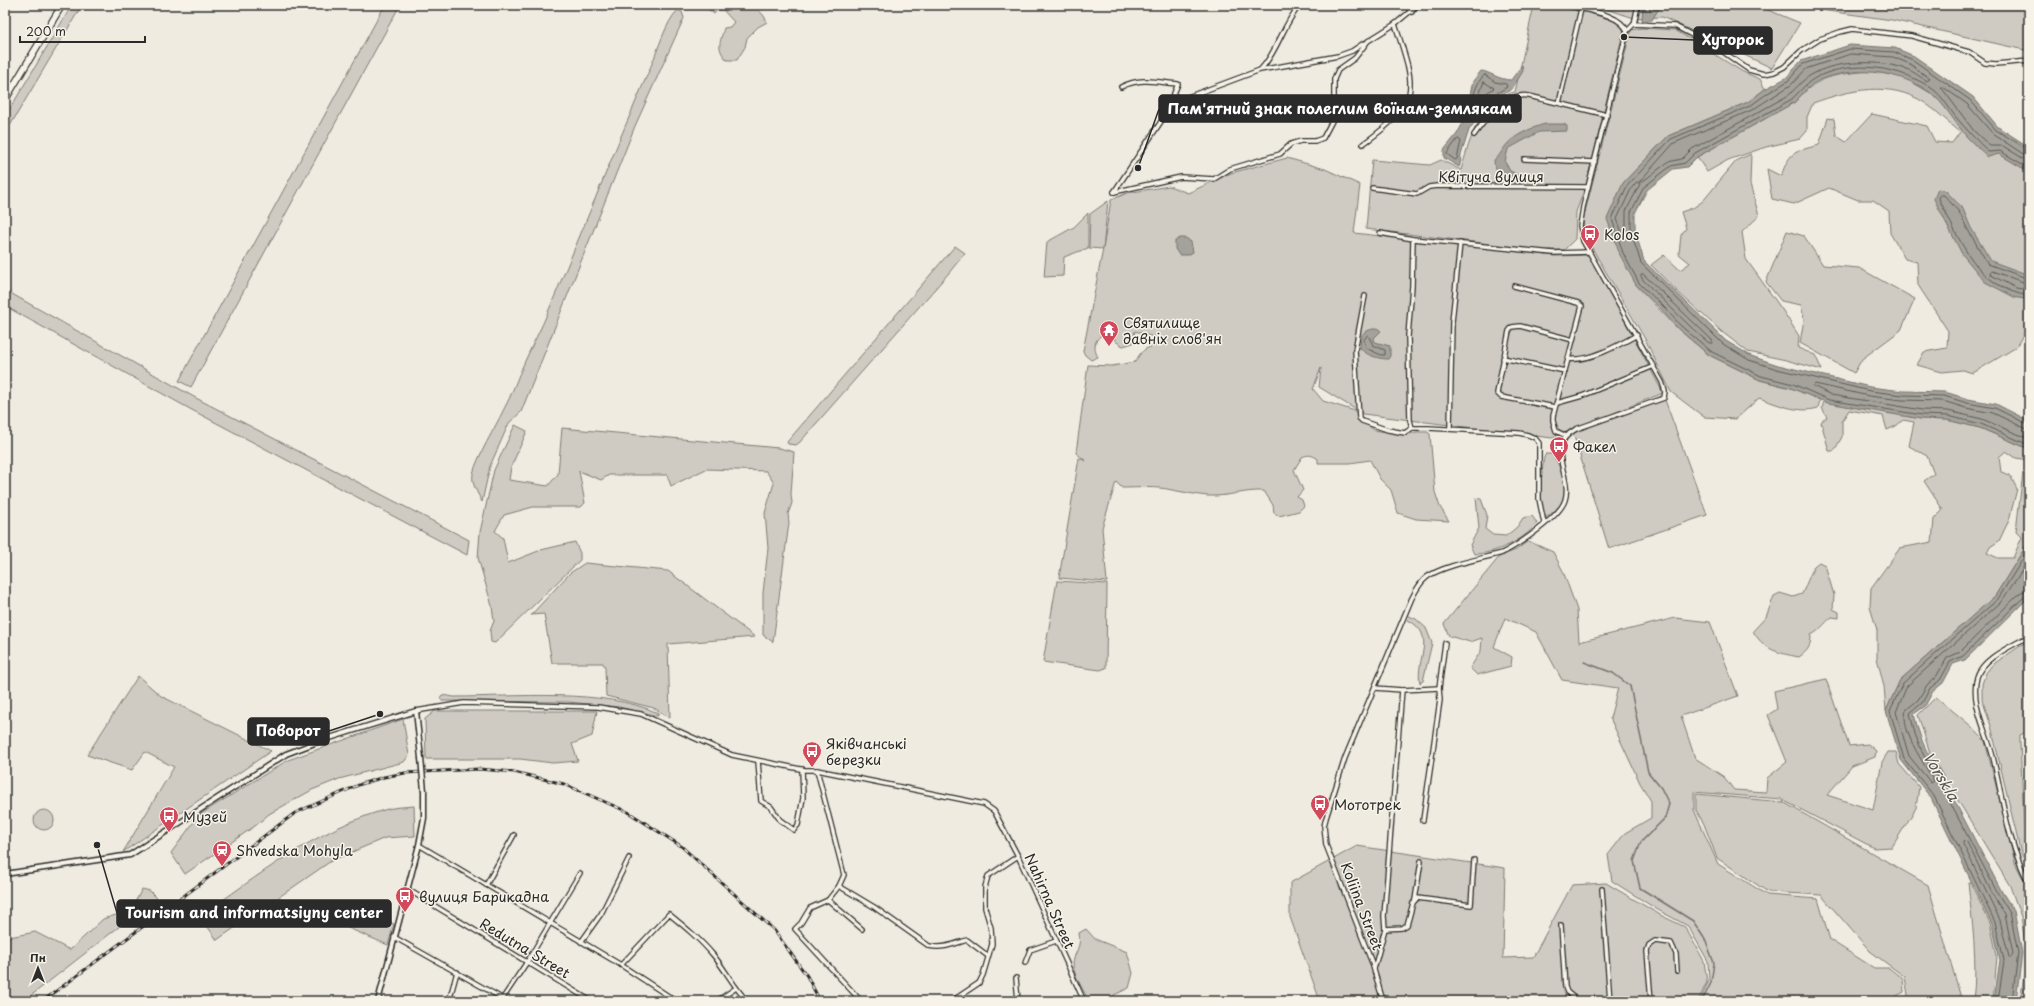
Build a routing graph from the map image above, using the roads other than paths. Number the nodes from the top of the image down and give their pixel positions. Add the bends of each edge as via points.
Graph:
1 (62, 5) edge
2 (1300, 5) edge
3 (1406, 5) edge
4 (1418, 5) edge
5 (1566, 5) edge
6 (1638, 5) edge
7 (1581, 9) junction
8 (1412, 12) junction
9 (1395, 24) junction
10 (1634, 24) junction
11 (1627, 31) junction
12 (1368, 41) junction
13 (2029, 61) edge
14 (1260, 70) junction
15 (1121, 87) dead end
16 (5, 100) edge
17 (1559, 103) junction
18 (1607, 115) junction
19 (1164, 117) junction
20 (1474, 135) dead end
21 (1363, 144) dead end
22 (1524, 159) dead end
23 (1595, 162) junction
24 (1588, 187) junction
25 (1372, 188) dead end
26 (1380, 233) dead end
27 (1413, 239) junction
28 (1460, 243) junction
29 (1590, 252) junction
30 (1514, 286) dead end
31 (1365, 296) dead end
32 (1637, 335) junction
33 (1574, 340) junction
34 (1503, 358) junction
35 (1568, 359) junction
36 (1654, 366) junction
37 (1565, 371) junction
38 (1557, 403) junction
39 (1555, 407) junction
40 (1412, 428) junction
41 (1450, 428) junction
42 (1566, 436) junction
43 (1544, 523) junction
44 (2029, 636) edge
45 (1445, 642) dead end
46 (1376, 688) junction
47 (1439, 688) junction
48 (1402, 690) junction
49 (416, 711) junction
50 (758, 761) junction
51 (802, 770) junction
52 (817, 770) junction
53 (2027, 779) dead end
54 (2029, 817) edge
55 (1422, 820) dead end
56 (514, 835) dead end
57 (419, 845) junction
58 (1018, 856) junction
59 (629, 858) dead end
60 (1474, 860) dead end
61 (1421, 861) dead end
62 (580, 873) dead end
63 (5, 874) edge
64 (2029, 883) edge
65 (486, 886) junction
66 (839, 886) junction
67 (407, 889) junction
68 (1602, 889) dead end
69 (828, 900) junction
70 (1415, 900) junction
71 (548, 924) junction
72 (1561, 926) dead end
73 (862, 929) dead end
74 (1385, 929) junction
75 (394, 937) junction
76 (1056, 941) junction
77 (581, 942) junction
78 (988, 956) junction
79 (527, 962) junction
80 (1025, 963) dead end
81 (621, 965) junction
82 (1374, 969) junction
83 (1677, 971) dead end
84 (457, 972) junction
85 (1016, 978) dead end
86 (736, 988) junction
87 (503, 998) junction
88 (378, 1001) edge
89 (449, 1001) edge
90 (507, 1001) edge
91 (591, 1001) edge
92 (676, 1001) edge
93 (717, 1001) edge
94 (747, 1001) edge
95 (861, 1001) edge
96 (952, 1001) edge
97 (1018, 1001) edge
98 (1084, 1001) edge
99 (1383, 1001) edge
100 (1578, 1001) edge
101 (1610, 1001) edge
102 (1651, 1001) edge

1 - 16 main road
2 - 14 street via 1290,16 1268,61
3 - 8 street
4 - 8 street
5 - 7 street
6 - 10 street
7 - 11 street via 1613,17 1621,22
7 - 17 street
8 - 9 street
9 - 12 street
9 - 21 street via 1405,55 1411,91 1400,113
10 - 11 street
10 - 13 street via 1675,26 1729,55 1749,70 1764,74 1784,67 1801,51 1820,39 1852,29 1912,36 1969,52 1985,63
11 - 18 street
12 - 14 street via 1338,56
12 - 19 street via 1354,58 1338,70 1334,78 1332,121 1323,138 1291,144 1280,154 1230,169 1214,179 1190,177 1114,192
14 - 19 street via 1185,98
15 - 19 street via 1133,81 1145,80 1178,84
17 - 18 street
17 - 20 street via 1522,95 1513,97 1490,116
18 - 23 street
22 - 23 street
23 - 24 street
24 - 25 street, Квітуча вулиця via 1437,186 1417,194
24 - 29 street via 1580,226 1581,235
26 - 27 street
27 - 28 street
27 - 40 street via 1408,336
28 - 29 street via 1553,253
28 - 41 street via 1452,322
29 - 32 street
30 - 33 street via 1580,304 1582,309
31 - 40 street via 1355,350 1359,418 1398,432 1405,433
32 - 35 street via 1582,359
32 - 36 street
33 - 34 street via 1520,326 1512,327
33 - 35 street
34 - 37 street
34 - 39 street via 1499,396
35 - 37 street
36 - 38 street via 1582,396
36 - 42 street via 1665,391 1664,398 1576,429
37 - 38 street
38 - 39 street
39 - 42 street via 1554,427
40 - 41 street
41 - 43 street via 1528,434 1535,438 1540,449 1539,499
42 - 43 street, Koliina Street via 1560,448 1566,489 1565,500 1559,510
43 - 46 street, Koliina Street via 1502,553 1448,568 1427,577 1411,600
44 - 64 street via 2000,653 1983,667 1977,676 1976,702 1993,756 2018,861
45 - 47 street
46 - 48 street
46 - 82 street, Koliina Street via 1345,758 1326,818 1326,844
47 - 48 street
47 - 55 street via 1440,700
48 - 74 street
49 - 50 street via 464,703 598,707 641,714 732,755
49 - 57 street, bridge via 424,791 424,818
49 - 63 street via 286,754 130,855
50 - 51 street
50 - 51 street via 761,801 771,807 780,820 794,830 798,825 803,798
51 - 52 street
52 - 58 street, Nahirna Street via 984,804 994,811
52 - 66 street via 844,876
53 - 54 street
56 - 65 street
57 - 65 street
57 - 67 street
58 - 76 street, Nahirna Street via 1039,898
58 - 78 street via 988,876 985,908 992,938
59 - 77 street via 601,914
60 - 70 street via 1471,904 1420,898
61 - 70 street
62 - 71 street
65 - 71 street
66 - 69 street
66 - 78 street via 929,946 947,947 967,940
67 - 75 street
67 - 79 street, Redutna Street
68 - 101 street
69 - 73 street
69 - 95 street via 810,908 795,929
70 - 74 street via 1407,925 1402,928
71 - 77 street
71 - 79 street
72 - 100 street via 1565,987
74 - 82 street
75 - 84 street
75 - 88 street
76 - 80 street via 1030,950
76 - 98 street, Nahirna Street
77 - 81 street
78 - 96 street via 979,983
79 - 87 street
79 - 91 street, Redutna Street
81 - 86 street via 669,914 714,956
81 - 92 street
82 - 99 street, Koliina Street
83 - 102 street via 1676,954 1671,943 1655,941 1649,945
84 - 87 street
84 - 89 street
85 - 97 street
86 - 93 street
86 - 94 street
87 - 90 street

